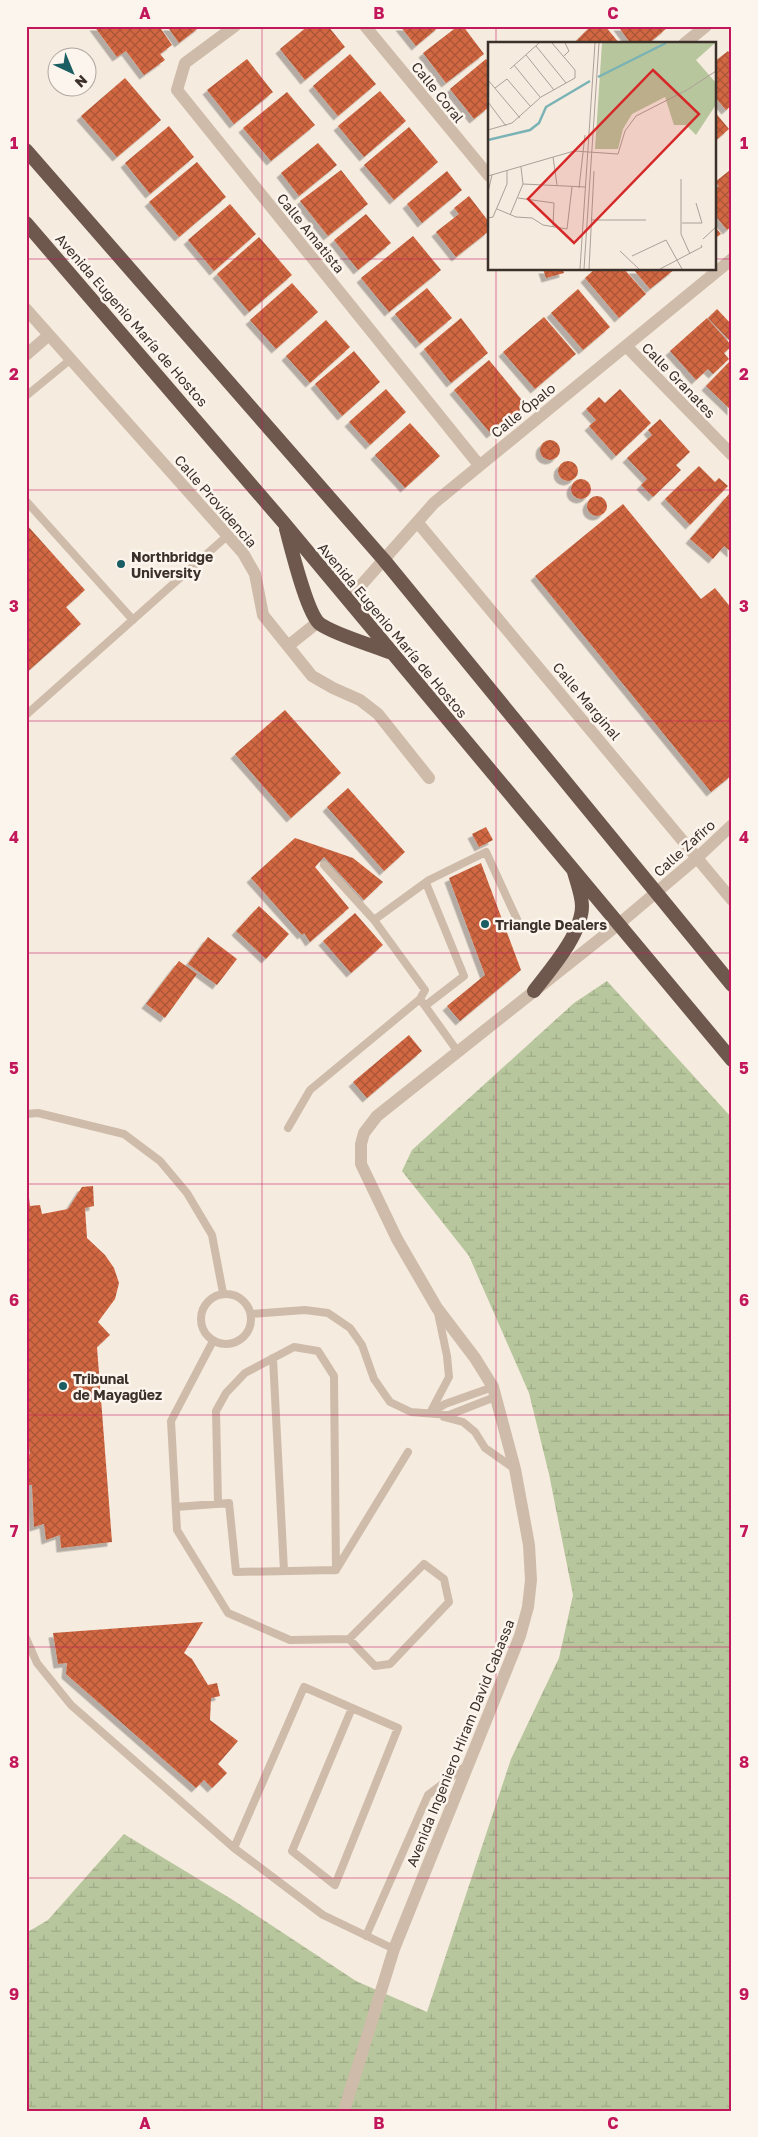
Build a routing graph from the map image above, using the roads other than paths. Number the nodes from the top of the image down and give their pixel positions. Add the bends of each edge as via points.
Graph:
1 (235, 26) edge
2 (365, 26) edge
3 (706, 26) edge
4 (686, 42) edge
5 (26, 150) edge
6 (488, 175) edge
7 (26, 223) edge
8 (732, 259) edge
9 (26, 309) edge
10 (49, 335) junction
11 (626, 347) junction
12 (26, 355) edge
13 (70, 359) junction
14 (26, 396) edge
15 (732, 455) edge
16 (479, 465) junction
17 (26, 501) edge
18 (284, 523) junction
19 (418, 523) junction
20 (227, 536) junction
21 (384, 560) junction
22 (348, 600) junction
23 (133, 620) junction
24 (318, 622) junction
25 (288, 646) junction
26 (390, 653) junction
27 (26, 715) edge
28 (430, 778) dead end
29 (732, 826) edge
30 (698, 857) junction
31 (324, 865) dead end
32 (573, 869) junction
33 (426, 883) junction
34 (656, 893) junction
35 (732, 900) edge
36 (374, 920) junction
37 (620, 923) junction
38 (521, 928) dead end
39 (732, 986) edge
40 (534, 991) junction
41 (420, 999) junction
42 (426, 1006) junction
43 (458, 1052) junction
44 (732, 1060) edge
45 (26, 1114) edge
46 (288, 1128) dead end
47 (223, 1293) junction
48 (437, 1308) junction
49 (252, 1314) junction
50 (213, 1341) junction
51 (273, 1358) junction
52 (494, 1392) junction
53 (430, 1413) junction
54 (408, 1452) dead end
55 (515, 1469) junction
56 (218, 1504) junction
57 (176, 1507) junction
58 (336, 1570) junction
59 (284, 1572) junction
60 (26, 1638) edge
61 (349, 1639) junction
62 (352, 1708) junction
63 (468, 1764) junction
64 (234, 1848) junction
65 (366, 1936) junction
66 (394, 1949) junction
67 (344, 2111) edge

1 - 16 street, Calle Amatista via 185,63 177,90
2 - 6 street, Calle Coral
3 - 4 street
5 - 21 highway
7 - 18 highway, Avenida Eugenio María de Hostos
8 - 11 street, Calle Ópalo
9 - 10 street, Calle Providencia
10 - 12 street
10 - 13 street, Calle Providencia
11 - 15 street, Calle Granates
11 - 16 street, Calle Ópalo
13 - 14 lane
13 - 20 street, Calle Providencia
16 - 19 street, Calle Ópalo via 434,503
17 - 23 lane
18 - 22 highway, Avenida Eugenio María de Hostos
18 - 24 highway via 309,604
19 - 21 street, Calle Ópalo
19 - 30 street, Calle Marginal
20 - 23 lane
20 - 25 street, Calle Providencia via 255,574 263,615
21 - 22 street, Calle Ópalo
21 - 34 highway
22 - 26 highway, Avenida Eugenio María de Hostos
23 - 27 lane
24 - 25 street
24 - 26 highway
25 - 28 street, Calle Providencia via 312,676 360,700 378,714
26 - 32 highway, Avenida Eugenio María de Hostos
29 - 30 street, Calle Zafiro
30 - 34 street, Calle Zafiro
30 - 35 street, Calle Marginal
31 - 36 lane
32 - 37 highway, Avenida Eugenio María de Hostos
32 - 40 highway via 582,907 574,933
33 - 36 lane
33 - 38 lane via 486,852
33 - 42 lane via 464,976
34 - 37 street, Avenida Ingeniero Hiram David Cabassa
34 - 39 highway
36 - 41 lane via 425,990
37 - 40 street, Avenida Ingeniero Hiram David Cabassa
37 - 44 highway, Avenida Eugenio María de Hostos
40 - 43 street, Avenida Ingeniero Hiram David Cabassa
41 - 42 lane
41 - 46 lane via 310,1090
42 - 43 lane
43 - 48 street, Avenida Ingeniero Hiram David Cabassa via 377,1116 364,1133 361,1144 361,1164 397,1239
45 - 47 lane via 38,1113 124,1134 160,1161 187,1194 212,1235
47 - 49 lane via 241,1298
47 - 50 lane via 208,1300 201,1314 202,1330
48 - 52 street, Avenida Ingeniero Hiram David Cabassa via 475,1358
48 - 53 lane via 448,1377
49 - 50 lane via 248,1333 232,1344
49 - 53 lane via 304,1310 328,1314 350,1328 362,1345 374,1379 390,1402 411,1412
50 - 57 lane via 171,1421
51 - 56 lane via 245,1373 226,1393 216,1411
51 - 58 lane via 294,1347 318,1351 334,1376
51 - 59 lane
52 - 53 lane via 449,1415
52 - 55 street, Avenida Ingeniero Hiram David Cabassa
53 - 55 lane via 463,1422 475,1432 485,1448
54 - 58 lane
55 - 63 street, Avenida Ingeniero Hiram David Cabassa via 529,1545 531,1580 528,1607 520,1636
56 - 57 lane
56 - 59 lane via 229,1503 236,1572
57 - 61 lane via 177,1530 228,1613 290,1640
58 - 59 lane
60 - 64 lane via 37,1663 71,1705
61 - 61 lane via 374,1666 390,1664 449,1602 444,1579 424,1564
62 - 62 lane via 398,1728 335,1885 292,1851
62 - 64 lane via 304,1687
63 - 65 lane via 428,1795
63 - 66 street, Avenida Ingeniero Hiram David Cabassa
64 - 65 lane via 323,1915
65 - 66 lane
66 - 67 street, Avenida Ingeniero Hiram David Cabassa

